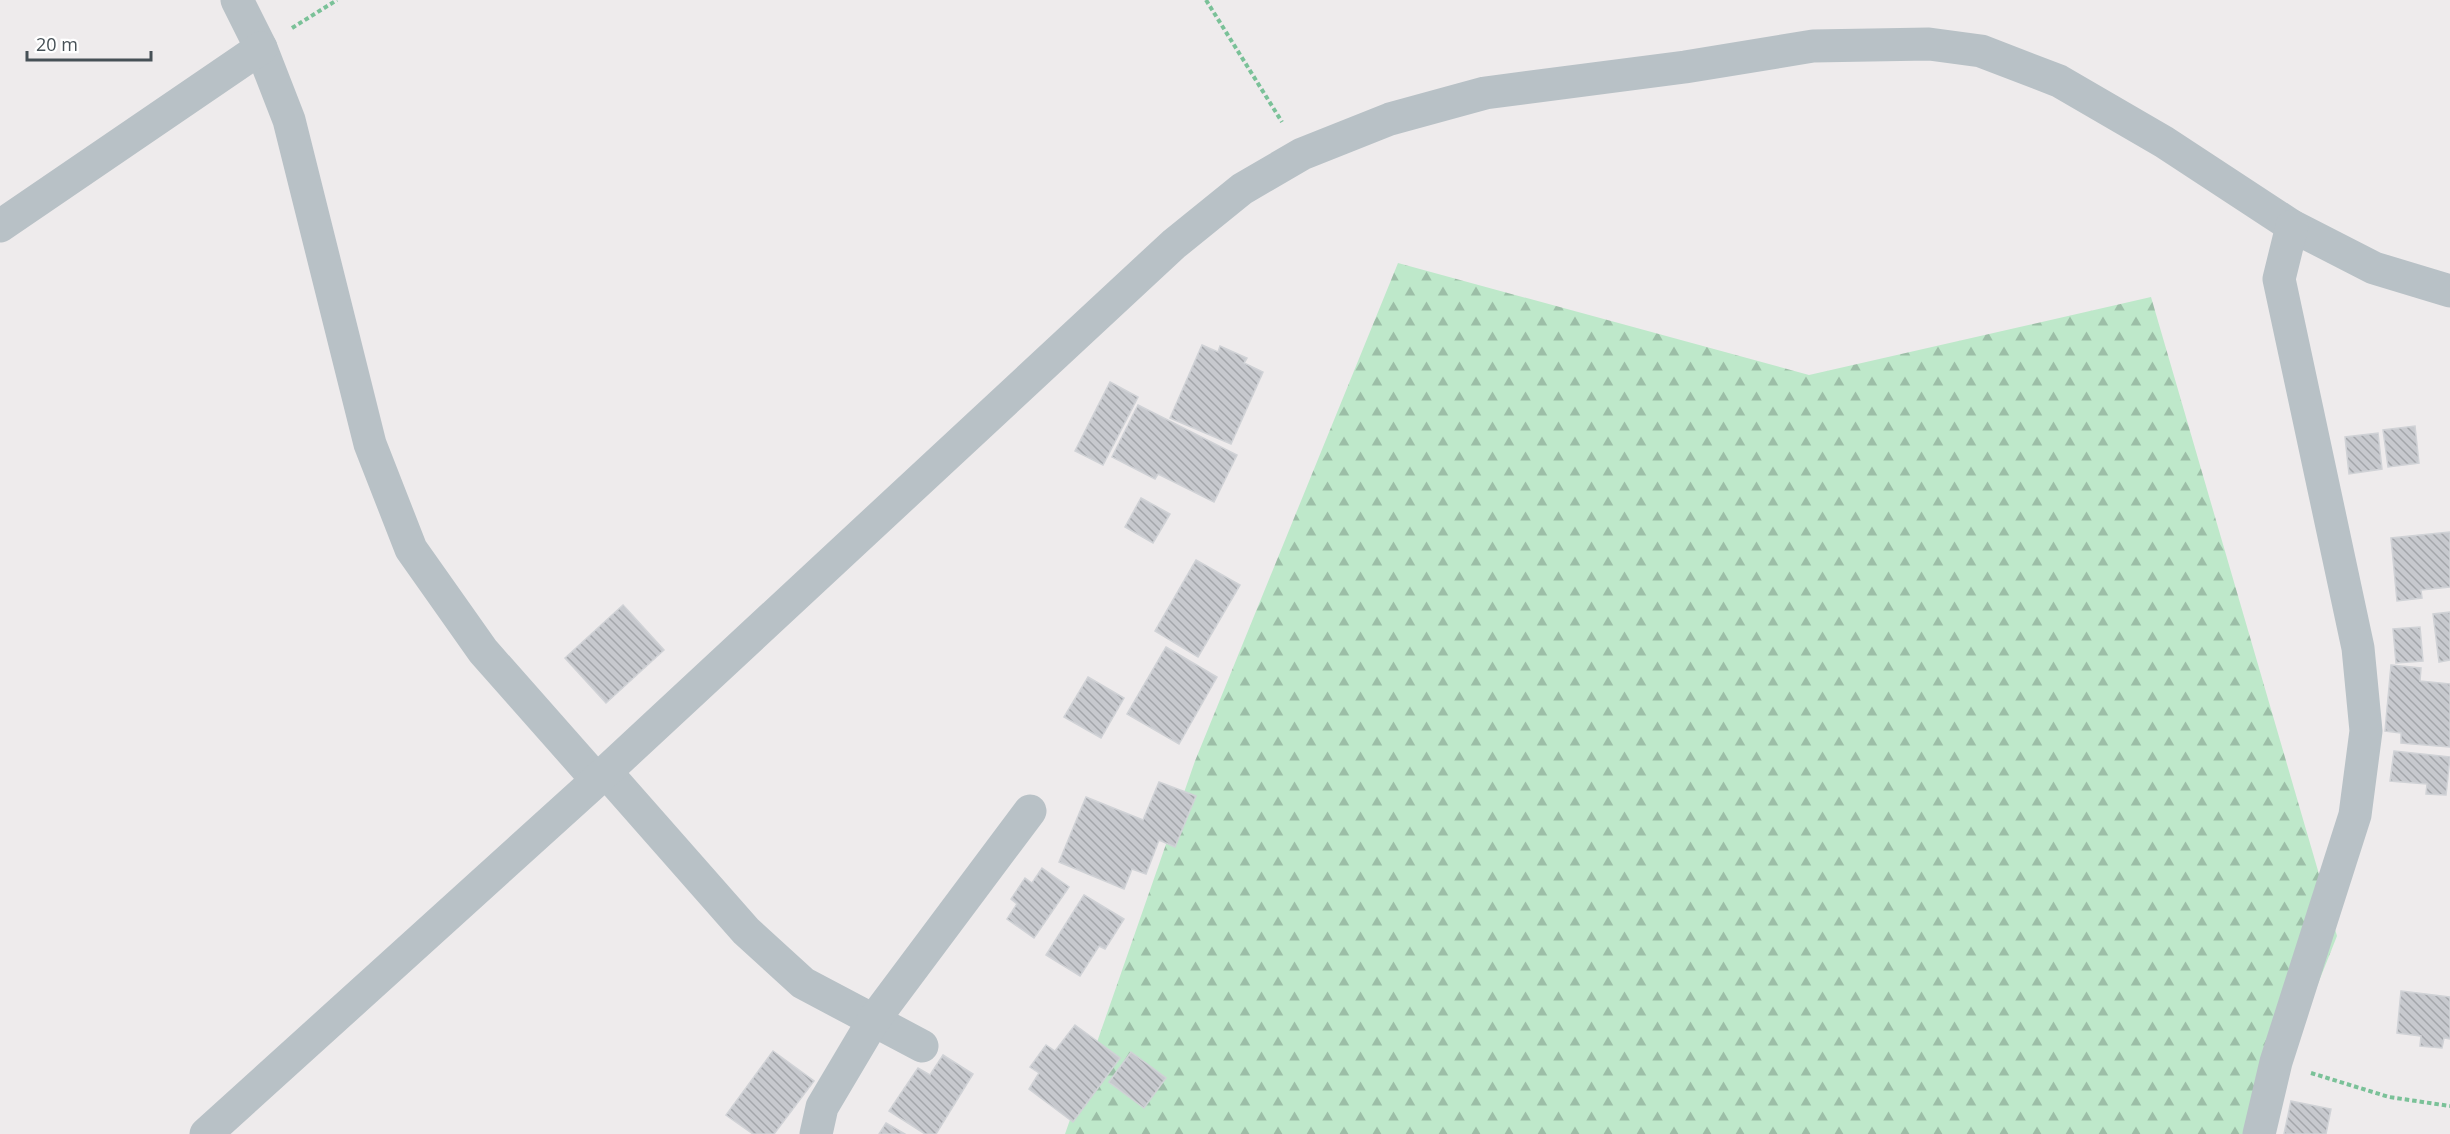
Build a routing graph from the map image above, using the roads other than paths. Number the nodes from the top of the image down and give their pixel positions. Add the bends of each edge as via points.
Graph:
1 (237, 0) edge
2 (261, 48) junction
3 (0, 225) edge
4 (2292, 226) junction
5 (2450, 291) edge
6 (602, 776) junction
7 (1029, 811) dead end
8 (873, 1021) junction
9 (922, 1046) dead end
10 (206, 1134) edge
11 (816, 1134) edge
12 (2259, 1134) edge

1 - 2 street
2 - 3 street
2 - 6 street via 289,120 370,444 411,549 483,651
4 - 5 street via 2374,268
4 - 6 street via 2164,142 2059,81 1981,51 1929,44 1813,46 1485,93 1390,119 1302,154 1242,189 1174,244
4 - 12 street via 2279,279 2358,648 2366,731 2355,815 2276,1062
6 - 8 street via 746,931 803,983
6 - 10 street
7 - 8 street
8 - 9 street
8 - 11 street via 822,1107

